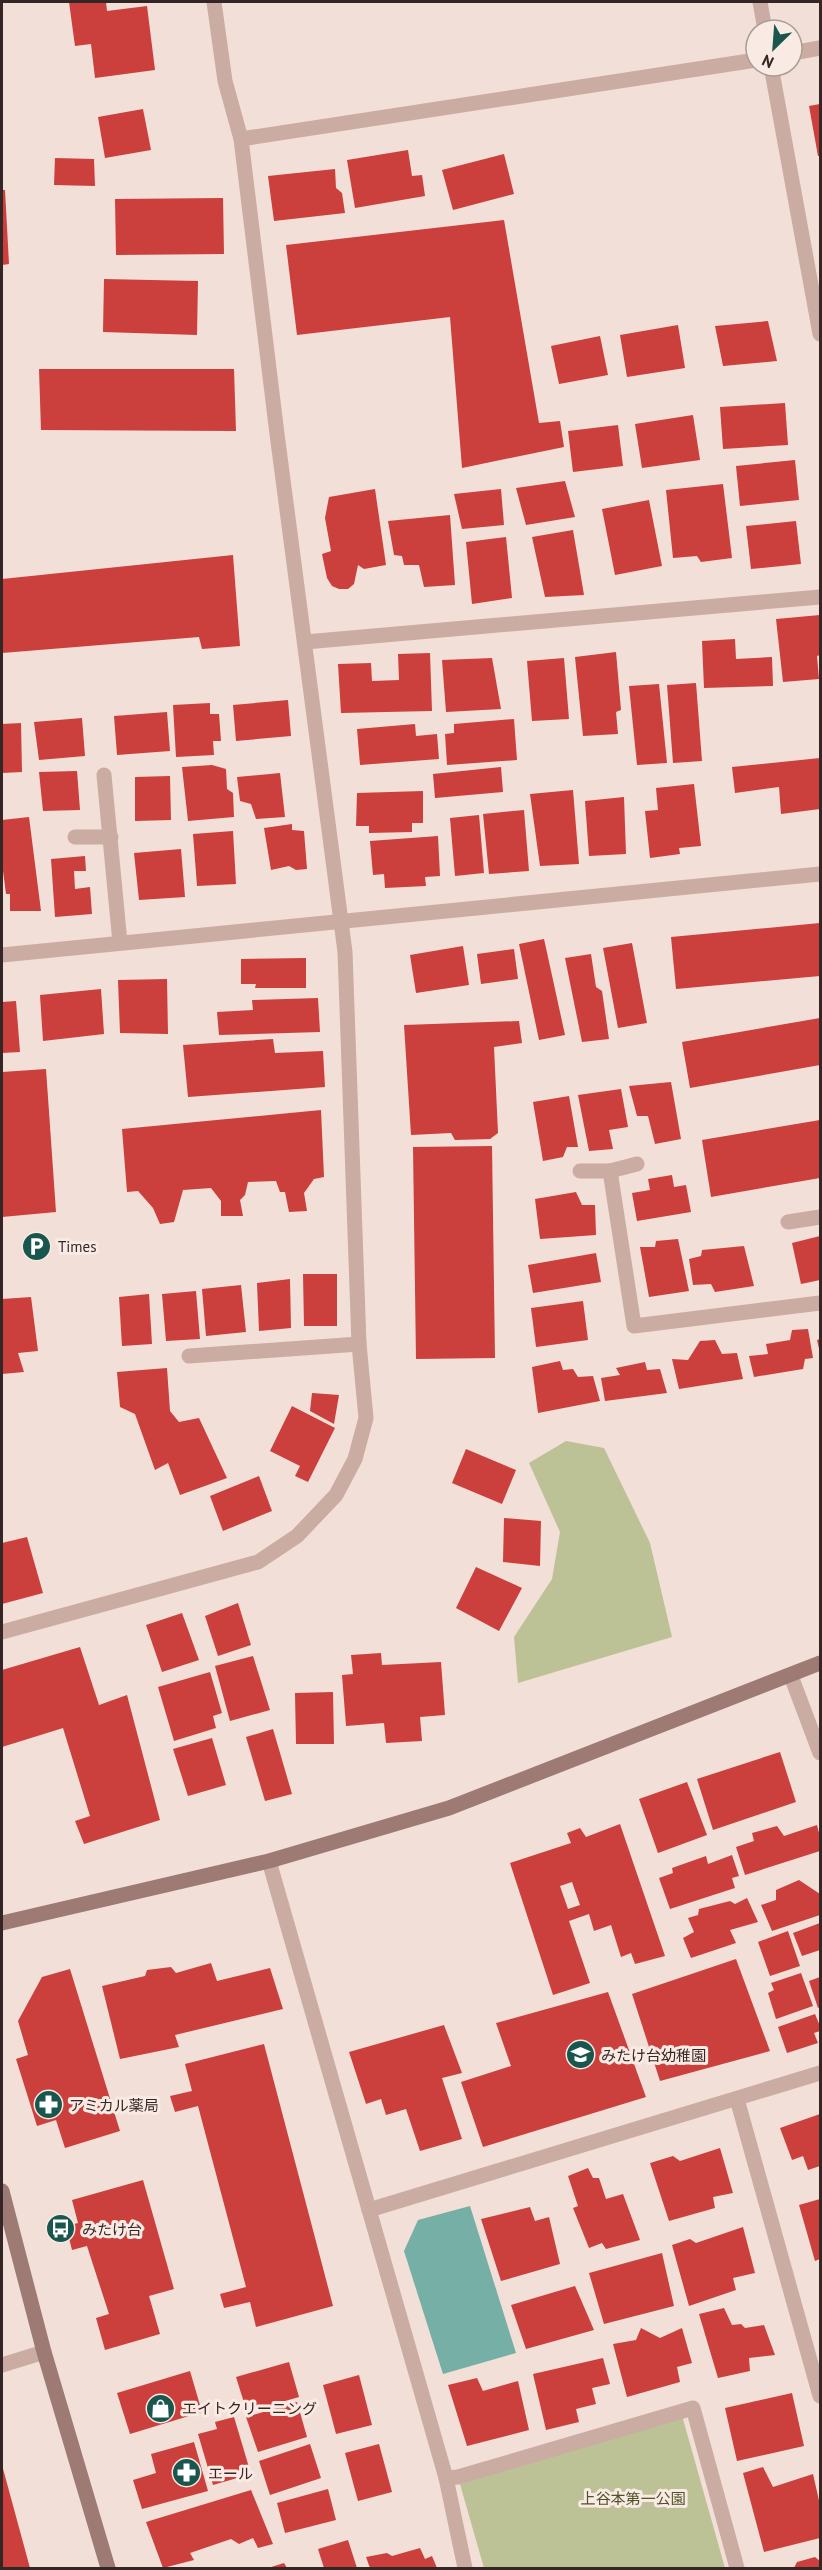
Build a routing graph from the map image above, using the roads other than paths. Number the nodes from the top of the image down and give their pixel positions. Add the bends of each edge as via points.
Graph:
1 (214, 2) edge
2 (760, 2) edge
3 (763, 18) edge
4 (820, 48) edge
5 (804, 51) edge
6 (744, 62) edge
7 (773, 78) edge
8 (242, 139) junction
9 (818, 310) edge
10 (820, 334) edge
11 (820, 597) edge
12 (304, 642) junction
13 (104, 775) dead end
14 (75, 837) dead end
15 (111, 837) junction
16 (820, 874) edge
17 (341, 921) junction
18 (120, 943) junction
19 (2, 955) edge
20 (638, 1164) dead end
21 (580, 1171) dead end
22 (609, 1171) junction
23 (820, 1217) edge
24 (788, 1222) dead end
25 (820, 1303) edge
26 (359, 1344) junction
27 (189, 1356) dead end
28 (2, 1632) edge
29 (820, 1663) edge
30 (791, 1676) junction
31 (820, 1753) edge
32 (269, 1861) junction
33 (2, 1923) edge
34 (820, 2073) edge
35 (737, 2099) junction
36 (2, 2191) edge
37 (369, 2210) junction
38 (44, 2352) junction
39 (2, 2365) edge
40 (820, 2396) edge
41 (446, 2478) junction
42 (108, 2568) edge
43 (465, 2568) edge
44 (737, 2568) edge

1 - 8 street via 225,81
2 - 3 street
4 - 5 street
6 - 8 street
7 - 9 street
8 - 12 street
9 - 10 street
11 - 12 street
12 - 17 street
13 - 15 street
14 - 15 street
15 - 18 street
16 - 17 street
17 - 18 street
17 - 26 street
18 - 19 street
20 - 22 street
21 - 22 street
22 - 25 street via 634,1326
23 - 24 street
26 - 27 street
26 - 28 street via 366,1418 355,1459 336,1495 297,1536 258,1562
29 - 30 street
30 - 31 street
30 - 32 street via 449,1808
32 - 33 street
32 - 37 street
34 - 35 street
35 - 37 street
35 - 40 street
36 - 38 street
37 - 41 street
38 - 39 street
38 - 42 street
41 - 43 street
41 - 44 street via 693,2409

